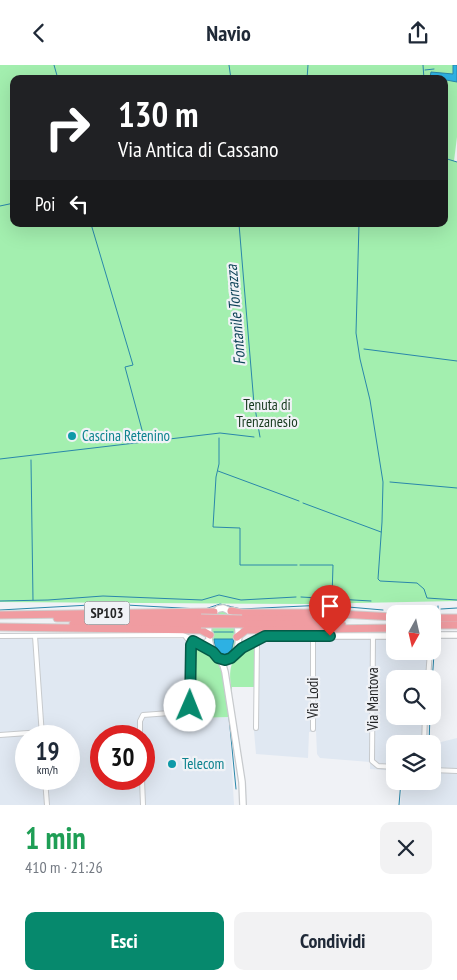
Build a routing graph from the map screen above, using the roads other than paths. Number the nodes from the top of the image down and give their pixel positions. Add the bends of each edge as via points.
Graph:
1 (230, 611) junction
2 (214, 612) junction
3 (0, 616) edge
4 (386, 617) edge
5 (386, 617) edge
6 (441, 618) edge
7 (457, 618) edge
8 (201, 621) junction
9 (242, 621) junction
10 (0, 625) edge
11 (441, 625) edge
12 (457, 625) edge
13 (386, 626) edge
14 (386, 626) edge
15 (183, 635) junction
16 (441, 635) edge
17 (457, 635) edge
18 (0, 636) edge
19 (35, 636) junction
20 (313, 636) junction
21 (373, 636) junction
22 (386, 636) edge
23 (210, 637) junction
24 (237, 638) junction
25 (257, 639) junction
26 (195, 640) junction
27 (250, 643) junction
28 (191, 645) junction
29 (213, 652) junction
30 (234, 655) junction
31 (218, 658) junction
32 (225, 672) junction
33 (41, 725) edge
34 (140, 725) edge
35 (256, 728) dead end
36 (313, 729) dead end
37 (0, 735) edge
38 (15, 735) edge
39 (386, 766) edge
40 (441, 770) edge
41 (457, 771) edge
42 (46, 790) edge
43 (143, 790) edge
44 (47, 805) edge
45 (144, 805) edge
46 (243, 805) edge

1 - 2 main road
1 - 4 highway, SP103
1 - 24 main road via 235,619
2 - 3 highway, SP103
2 - 23 main road via 210,618
3 - 8 highway, SP103
5 - 9 highway, SP103
6 - 7 highway
8 - 9 highway, SP103, bridge
8 - 10 highway, SP103
9 - 14 highway, SP103
10 - 23 highway, SP103 via 201,630
11 - 12 highway
13 - 24 highway, SP103 via 246,630
15 - 19 street
15 - 26 street
15 - 28 street
16 - 17 main road
18 - 19 street
19 - 33 street
20 - 21 main road
20 - 25 main road via 267,635
20 - 36 street, Via Lodi
21 - 22 main road
21 - 39 street, Via Mantova via 372,761
23 - 26 street via 203,643
23 - 29 main road
24 - 27 main road via 243,644
24 - 30 main road
25 - 27 main road
25 - 35 street
26 - 28 street
26 - 29 street
27 - 30 main road
28 - 34 street via 189,709 142,715
29 - 31 main road
30 - 31 main road via 225,660
30 - 32 main road
31 - 32 main road
32 - 46 main road
37 - 38 street
40 - 41 street
42 - 44 street
43 - 45 street

